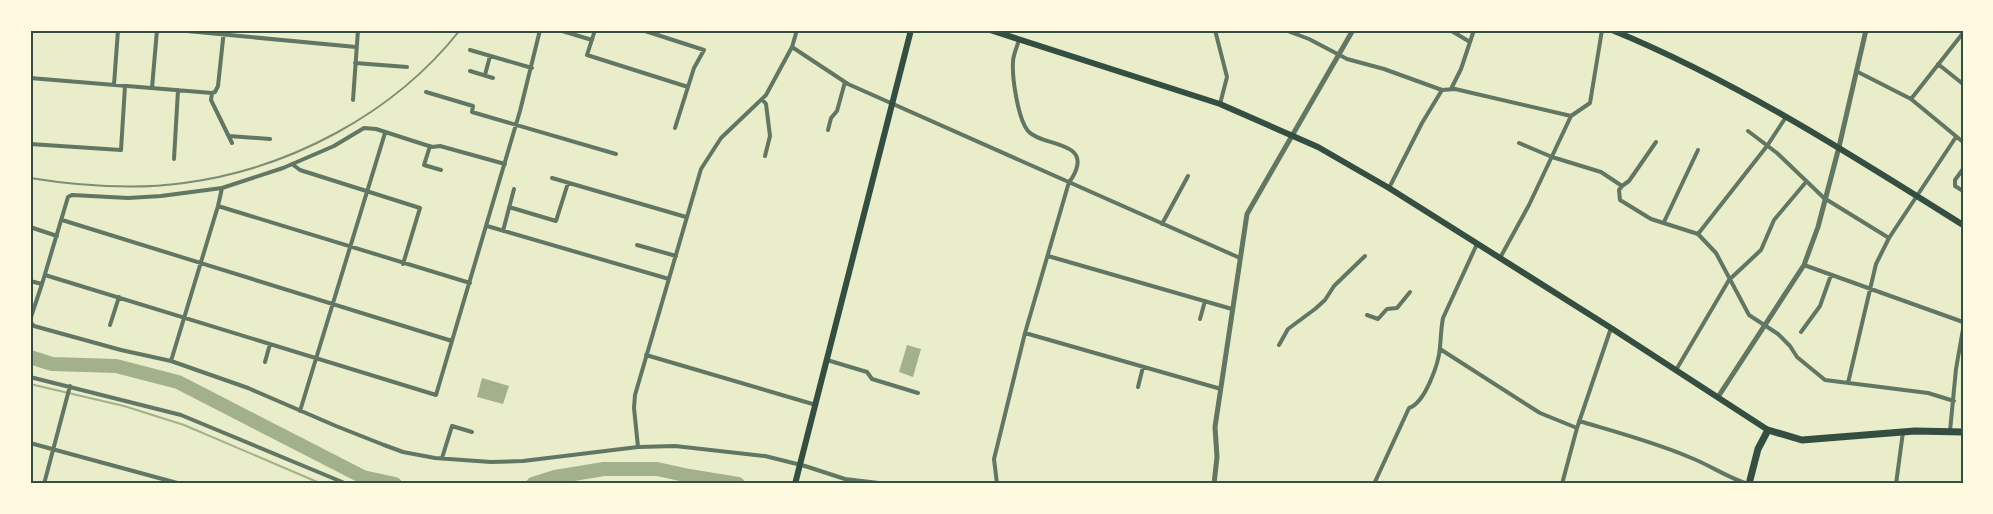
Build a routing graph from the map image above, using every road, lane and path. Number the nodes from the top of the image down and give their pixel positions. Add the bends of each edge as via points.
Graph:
1 (118, 30) edge
2 (156, 30) edge
3 (176, 30) edge
4 (358, 30) edge
5 (540, 30) edge
6 (559, 30) edge
7 (595, 30) edge
8 (642, 30) edge
9 (797, 30) edge
10 (911, 30) edge
11 (990, 30) edge
12 (1215, 30) edge
13 (1285, 30) edge
14 (1353, 30) edge
15 (1450, 30) edge
16 (1474, 30) edge
17 (1602, 30) edge
18 (1612, 30) edge
19 (1866, 30) edge
20 (223, 32) edge
21 (1963, 33) edge
22 (1020, 39) junction
23 (592, 40) junction
24 (1470, 42) junction
25 (356, 47) junction
26 (792, 47) junction
27 (470, 50) dead end
28 (490, 56) junction
29 (1338, 56) junction
30 (356, 63) junction
31 (1938, 64) junction
32 (407, 67) dead end
33 (532, 68) junction
34 (470, 71) dead end
35 (1856, 71) junction
36 (485, 75) junction
37 (30, 78) edge
38 (493, 78) dead end
39 (846, 82) junction
40 (1963, 84) edge
41 (114, 85) junction
42 (125, 86) junction
43 (688, 87) junction
44 (152, 88) junction
45 (1453, 89) junction
46 (178, 90) junction
47 (1442, 90) junction
48 (426, 92) dead end
49 (212, 93) junction
50 (762, 99) junction
51 (1911, 99) junction
52 (353, 100) dead end
53 (891, 104) junction
54 (1220, 104) junction
55 (1571, 116) junction
56 (1787, 116) junction
57 (516, 125) junction
58 (675, 128) dead end
59 (828, 130) dead end
60 (1748, 131) dead end
61 (385, 133) junction
62 (228, 136) junction
63 (1293, 136) junction
64 (1956, 136) junction
65 (270, 139) dead end
66 (1656, 142) dead end
67 (1963, 142) edge
68 (232, 143) dead end
69 (1519, 143) dead end
70 (30, 144) edge
71 (430, 146) junction
72 (1767, 146) junction
73 (1839, 147) junction
74 (1698, 150) dead end
75 (616, 154) dead end
76 (765, 156) dead end
77 (1552, 157) junction
78 (174, 159) dead end
79 (292, 164) junction
80 (505, 164) junction
81 (1963, 169) edge
82 (441, 170) dead end
83 (1188, 176) dead end
84 (552, 178) dead end
85 (1069, 182) junction
86 (1806, 182) junction
87 (568, 183) junction
88 (1622, 186) junction
89 (222, 188) junction
90 (1389, 188) junction
91 (514, 189) dead end
92 (1963, 191) edge
93 (367, 192) junction
94 (1917, 196) junction
95 (1824, 198) junction
96 (218, 206) junction
97 (509, 207) junction
98 (687, 217) junction
99 (62, 220) junction
100 (1664, 222) junction
101 (1162, 224) junction
102 (1963, 225) edge
103 (487, 226) junction
104 (30, 227) edge
105 (503, 231) junction
106 (1698, 234) junction
107 (57, 236) junction
108 (1889, 238) junction
109 (1477, 244) junction
110 (637, 245) dead end
111 (350, 248) junction
112 (676, 256) junction
113 (1048, 256) junction
114 (1365, 256) dead end
115 (1240, 258) junction
116 (1500, 259) junction
117 (200, 262) junction
118 (403, 264) junction
119 (1804, 265) junction
120 (45, 275) junction
121 (1831, 275) junction
122 (669, 279) junction
123 (1729, 280) junction
124 (30, 281) edge
125 (470, 283) junction
126 (42, 284) junction
127 (1869, 288) junction
128 (1410, 292) dead end
129 (119, 297) junction
130 (1205, 301) junction
131 (333, 304) junction
132 (1232, 309) junction
133 (1367, 315) dead end
134 (184, 317) junction
135 (1200, 319) dead end
136 (30, 321) edge
137 (1963, 322) edge
138 (110, 325) dead end
139 (1766, 325) junction
140 (1611, 328) junction
141 (1963, 329) edge
142 (1801, 332) dead end
143 (1025, 333) junction
144 (452, 341) junction
145 (270, 344) junction
146 (1278, 345) dead end
147 (1440, 349) junction
148 (646, 355) junction
149 (315, 358) junction
150 (827, 360) junction
151 (171, 361) junction
152 (265, 362) dead end
153 (1143, 367) junction
154 (1676, 370) junction
155 (30, 377) edge
156 (1848, 383) junction
157 (70, 386) junction
158 (1137, 387) dead end
159 (1221, 389) junction
160 (918, 393) dead end
161 (1718, 397) junction
162 (1954, 401) junction
163 (816, 405) junction
164 (300, 411) junction
165 (1579, 421) junction
166 (1577, 429) junction
167 (1768, 430) junction
168 (472, 432) dead end
169 (1903, 432) junction
170 (1950, 432) junction
171 (1963, 432) edge
172 (30, 443) edge
173 (638, 447) junction
174 (54, 449) junction
175 (442, 459) junction
176 (801, 465) junction
177 (796, 481) edge
178 (44, 484) edge
179 (181, 484) edge
180 (347, 484) edge
181 (887, 484) edge
182 (997, 484) edge
183 (1214, 484) edge
184 (1374, 484) edge
185 (1562, 484) edge
186 (1749, 484) edge
187 (1896, 484) edge

1 - 41 street
2 - 44 street
3 - 20 street
4 - 25 street
5 - 33 street
6 - 23 street
7 - 23 street
8 - 43 street via 704,50
9 - 26 street
10 - 53 main road
11 - 22 main road
12 - 54 street via 1227,76
13 - 29 street
14 - 29 street
15 - 24 street
16 - 24 street
17 - 55 street via 1590,103
18 - 56 main road via 1684,62
19 - 35 street
20 - 25 street
20 - 49 street via 218,86
21 - 31 street
22 - 54 main road
22 - 85 street via 1013,68 1021,114 1029,132 1077,155 1079,163
23 - 43 street via 587,55
24 - 45 street
25 - 30 street
26 - 39 street
26 - 50 street
27 - 28 street
28 - 33 street
28 - 36 street
29 - 47 street
29 - 63 street
30 - 32 street
30 - 52 street
31 - 40 street
31 - 51 street
33 - 57 street
34 - 36 street
35 - 51 street
35 - 73 street
36 - 38 street
37 - 41 street
39 - 53 street
39 - 59 street
41 - 42 street
42 - 44 street
42 - 70 street via 121,150
43 - 58 street
44 - 46 street
45 - 47 street
45 - 55 street
46 - 49 street
46 - 78 street
47 - 90 street
48 - 57 street via 473,106 472,112
49 - 62 street via 211,100
50 - 76 street via 770,136
50 - 98 street via 721,138 701,169
51 - 64 street
53 - 85 street
53 - 150 main road
54 - 63 main road
55 - 77 street
56 - 72 street
56 - 73 main road
57 - 75 street
57 - 80 street
60 - 72 street
61 - 71 street
61 - 79 street via 364,128
61 - 93 street
62 - 65 street
62 - 68 street
63 - 90 main road
63 - 115 street via 1247,214
64 - 67 street
64 - 94 street
66 - 88 street
69 - 77 street
71 - 80 street
71 - 82 street via 424,165
72 - 86 street
72 - 106 street
73 - 94 main road
73 - 95 street
74 - 100 street
77 - 88 street via 1601,172
77 - 116 street
79 - 89 street
79 - 93 street
80 - 103 street
81 - 92 street via 1955,186
83 - 101 street
84 - 87 street
85 - 101 street
85 - 113 street
86 - 95 street
86 - 123 street via 1774,220 1761,250
87 - 97 street via 556,221
87 - 98 street
88 - 100 street via 1620,200 1651,219
89 - 96 street
89 - 99 street via 128,198 72,195
90 - 109 main road
91 - 97 street
93 - 111 street
93 - 118 street via 420,208
94 - 102 main road
94 - 108 street
95 - 108 street
95 - 119 street
96 - 111 street
96 - 117 street
97 - 105 street
98 - 112 street
99 - 107 street
99 - 117 street
100 - 106 street
101 - 115 street
103 - 105 street
103 - 125 street
104 - 107 street
105 - 122 street
106 - 123 street via 1716,253
107 - 120 street
108 - 127 street
109 - 116 main road
109 - 147 street via 1443,318
110 - 112 street
111 - 118 street
111 - 131 street
112 - 122 street
113 - 130 street
113 - 143 street
114 - 146 street via 1325,300 1288,329
115 - 132 street
116 - 140 main road
117 - 131 street
117 - 134 street
118 - 125 street
119 - 121 street
119 - 139 street
120 - 126 street
120 - 129 street
121 - 127 street
121 - 142 street via 1820,306
122 - 148 street
123 - 139 street via 1749,315
123 - 154 street
124 - 126 street
125 - 144 street
126 - 136 street
127 - 137 street
127 - 156 street
128 - 133 street via 1397,308 1387,309 1378,319
129 - 134 street
129 - 138 street
130 - 132 street
130 - 135 street
131 - 144 street
131 - 149 street
132 - 159 street
134 - 145 street
134 - 151 street
136 - 151 street via 34,326
139 - 156 street via 1825,380
139 - 161 street
140 - 154 main road
140 - 165 street
141 - 162 street
143 - 153 street
143 - 182 street via 994,459
144 - 149 street via 436,395
145 - 149 street
145 - 152 street
147 - 166 street via 1540,413
147 - 184 street via 1428,386 1415,406 1409,408
148 - 163 street
148 - 173 street via 635,396
149 - 164 street
150 - 160 street via 867,372 872,380
150 - 163 main road
151 - 164 street
153 - 158 street
153 - 159 street
154 - 161 main road
155 - 157 street
156 - 162 street via 1928,393
157 - 174 street
157 - 180 street via 200,422
159 - 183 street via 1215,427
161 - 167 main road
162 - 170 street
163 - 176 main road
164 - 175 street via 403,452
165 - 166 street
165 - 186 street via 1682,454
166 - 185 street
167 - 169 highway via 1802,440
167 - 186 highway via 1758,449
168 - 175 street via 452,426
169 - 170 highway
169 - 187 street
170 - 171 highway
172 - 174 street
173 - 175 street via 523,461
173 - 176 street via 721,450
174 - 178 street
174 - 179 street
176 - 177 main road
176 - 181 street via 845,479

